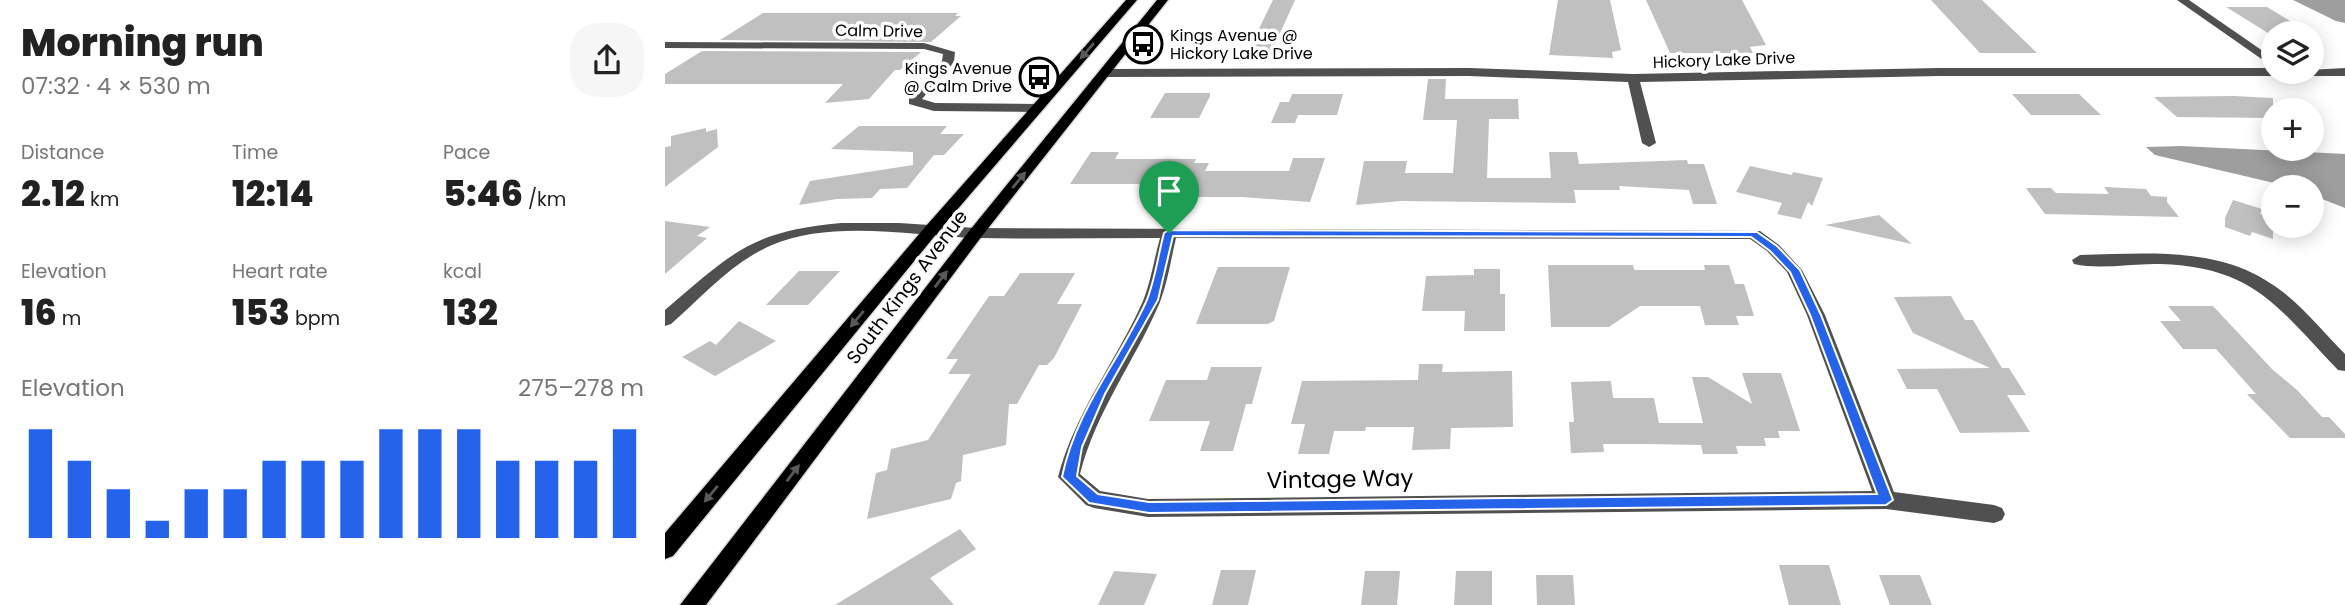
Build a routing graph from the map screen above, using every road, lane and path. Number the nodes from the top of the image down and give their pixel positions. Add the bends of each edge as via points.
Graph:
1 (1132, 0) edge
2 (1163, 0) edge
3 (2182, 0) edge
4 (665, 45) edge
5 (2261, 55) edge
6 (2345, 72) edge
7 (1105, 73) junction
8 (1633, 78) junction
9 (1037, 108) junction
10 (1649, 143) dead end
11 (932, 229) junction
12 (976, 233) junction
13 (1169, 233) junction
14 (2080, 260) dead end
15 (665, 320) edge
16 (2345, 365) edge
17 (1886, 500) junction
18 (1994, 514) dead end
19 (665, 549) edge
20 (692, 605) edge

1 -> 9 main road, South Kings Avenue
2 - 7 main road, South Kings Avenue
3 - 5 street
4 - 9 street, Calm Drive via 924,46 949,52 948,62 914,101 934,107
6 - 8 street, Hickory Lake Drive
7 - 8 street, Hickory Lake Drive via 1469,72
12 -> 7 main road, South Kings Avenue
8 - 10 street
9 - 11 main road, South Kings Avenue
11 - 12 street
11 - 15 street via 794,232 734,261
11 -> 19 main road, South Kings Avenue
12 - 13 street
20 -> 12 main road, South Kings Avenue
13 - 17 street via 1753,234 1794,270 1816,315
13 - 17 street, Vintage Way via 1152,300 1075,447 1069,477 1094,499 1149,508
14 - 16 street via 2196,260 2237,270 2266,287
17 - 18 street, Vintage Way

